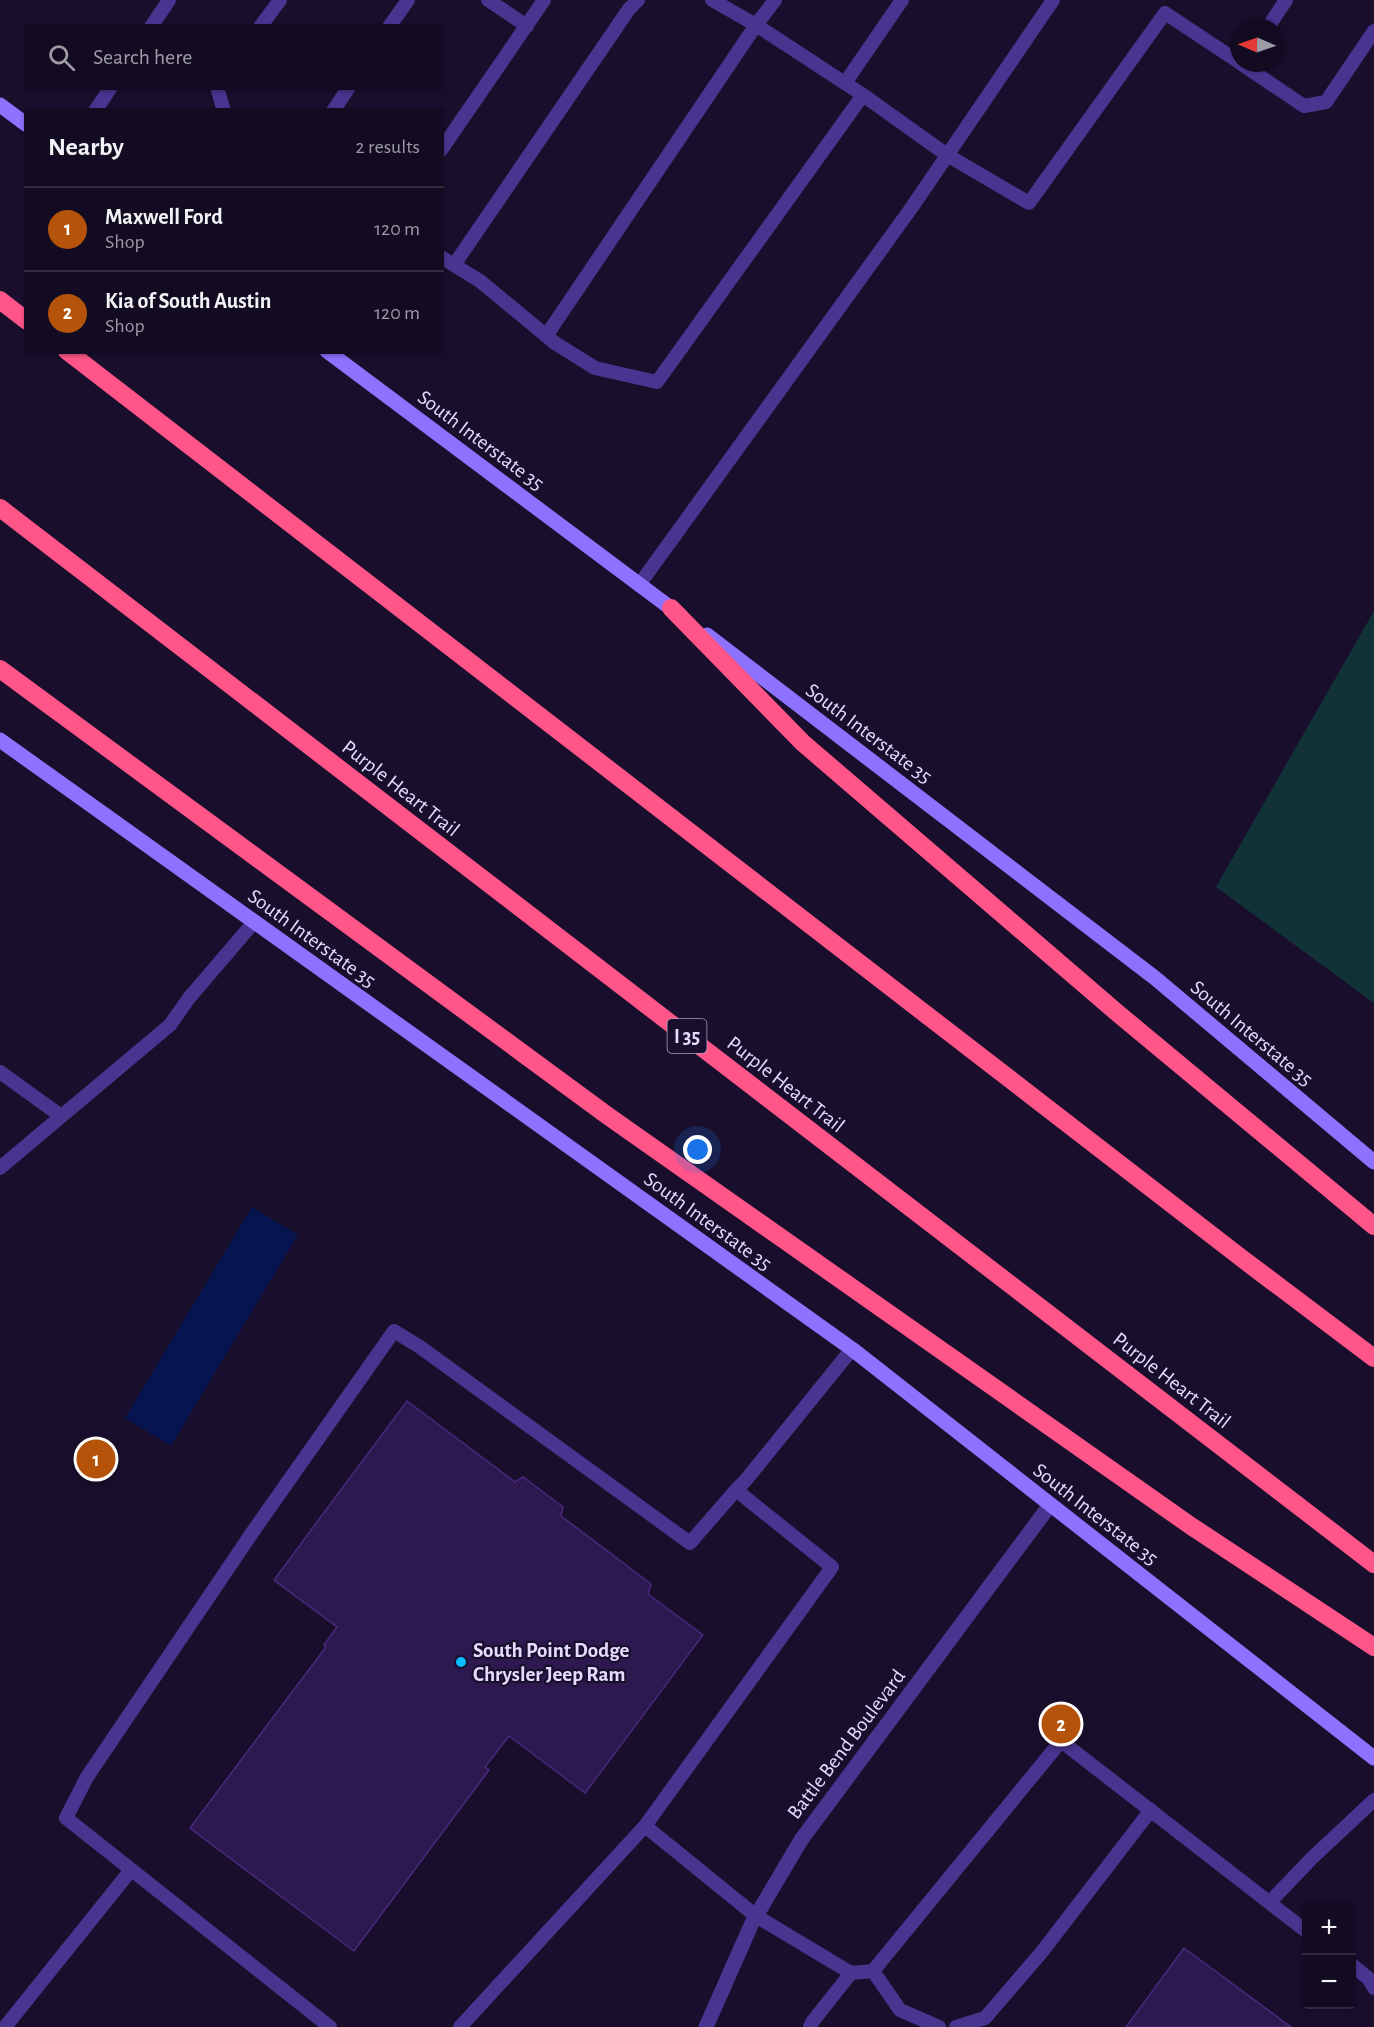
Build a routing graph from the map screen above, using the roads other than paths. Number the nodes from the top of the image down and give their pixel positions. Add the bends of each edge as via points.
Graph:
1 (169, 0) edge
2 (280, 0) edge
3 (408, 0) edge
4 (488, 0) edge
5 (544, 0) edge
6 (638, 0) edge
7 (712, 0) edge
8 (775, 0) edge
9 (902, 0) edge
10 (1053, 0) edge
11 (1174, 0) edge
12 (1286, 0) edge
13 (1166, 13) junction
14 (1274, 18) edge
15 (153, 24) edge
16 (262, 24) edge
17 (391, 24) edge
18 (756, 25) junction
19 (526, 26) junction
20 (1374, 31) edge
21 (1230, 56) edge
22 (1254, 72) edge
23 (845, 83) junction
24 (109, 90) edge
25 (218, 90) edge
26 (347, 90) edge
27 (863, 95) junction
28 (0, 105) edge
29 (97, 108) edge
30 (223, 108) edge
31 (335, 108) edge
32 (24, 123) edge
33 (444, 146) edge
34 (947, 155) junction
35 (444, 259) edge
36 (454, 265) junction
37 (0, 300) edge
38 (24, 319) edge
39 (546, 336) junction
40 (71, 354) edge
41 (331, 354) edge
42 (0, 508) edge
43 (639, 585) junction
44 (671, 608) junction
45 (0, 669) edge
46 (0, 740) edge
47 (254, 922) junction
48 (0, 1072) edge
49 (61, 1116) junction
50 (1374, 1162) edge
51 (0, 1168) edge
52 (1374, 1226) edge
53 (852, 1349) junction
54 (1374, 1358) edge
55 (736, 1490) junction
56 (1050, 1505) junction
57 (1374, 1564) edge
58 (1374, 1647) edge
59 (1374, 1758) edge
60 (1374, 1800) edge
61 (1151, 1810) junction
62 (645, 1826) junction
63 (131, 1870) junction
64 (1270, 1902) junction
65 (756, 1916) junction
66 (1302, 1928) edge
67 (1356, 1968) edge
68 (873, 1971) junction
69 (851, 1973) junction
70 (1374, 1988) edge
71 (5, 2027) edge
72 (330, 2027) edge
73 (460, 2027) edge
74 (706, 2027) edge
75 (810, 2027) edge
76 (939, 2027) edge
77 (956, 2027) edge

1 - 15 lane
2 - 16 lane
3 - 17 lane
4 - 19 lane
5 - 19 lane
6 - 36 lane
7 - 18 lane
8 - 18 lane
9 - 23 lane
10 - 34 lane
11 - 13 lane
12 - 14 lane
13 - 21 lane
13 - 34 lane via 1029,203
18 - 23 lane
18 - 39 lane
19 - 33 lane
20 - 22 lane via 1326,102 1304,106
23 - 27 lane
24 - 29 lane
25 - 30 lane
26 - 31 lane
27 - 34 lane
27 - 39 lane via 657,382 595,368
28 - 32 main road
34 - 43 lane
35 - 36 lane
36 - 39 lane via 480,281
37 - 38 highway
40 - 54 highway
41 - 43 main road, South Interstate 35
42 - 57 highway, Purple Heart Trail / I 35
43 - 44 main road, South Interstate 35
44 - 50 main road, South Interstate 35 via 1155,978
44 - 52 highway via 803,743 1121,1016
45 - 58 highway via 608,1116 1182,1519
46 - 47 main road, South Interstate 35
47 - 49 lane via 170,1025
47 - 53 main road, South Interstate 35
48 - 49 lane
49 - 51 lane
53 - 55 lane
53 - 56 main road, South Interstate 35
55 - 62 lane via 832,1566
55 - 63 lane via 690,1543 394,1331 87,1777 66,1818
56 - 59 main road, South Interstate 35
56 - 65 street, Battle Bend Boulevard via 801,1840
60 - 64 lane
61 - 64 lane
61 - 68 lane via 1061,1740
61 - 77 lane via 986,2018
62 - 65 lane
62 - 73 lane
63 - 71 lane
63 - 72 lane
64 - 66 lane
65 - 69 lane
65 - 74 street, Battle Bend Boulevard
67 - 70 lane
68 - 69 lane
68 - 76 lane via 900,2010
69 - 75 lane

